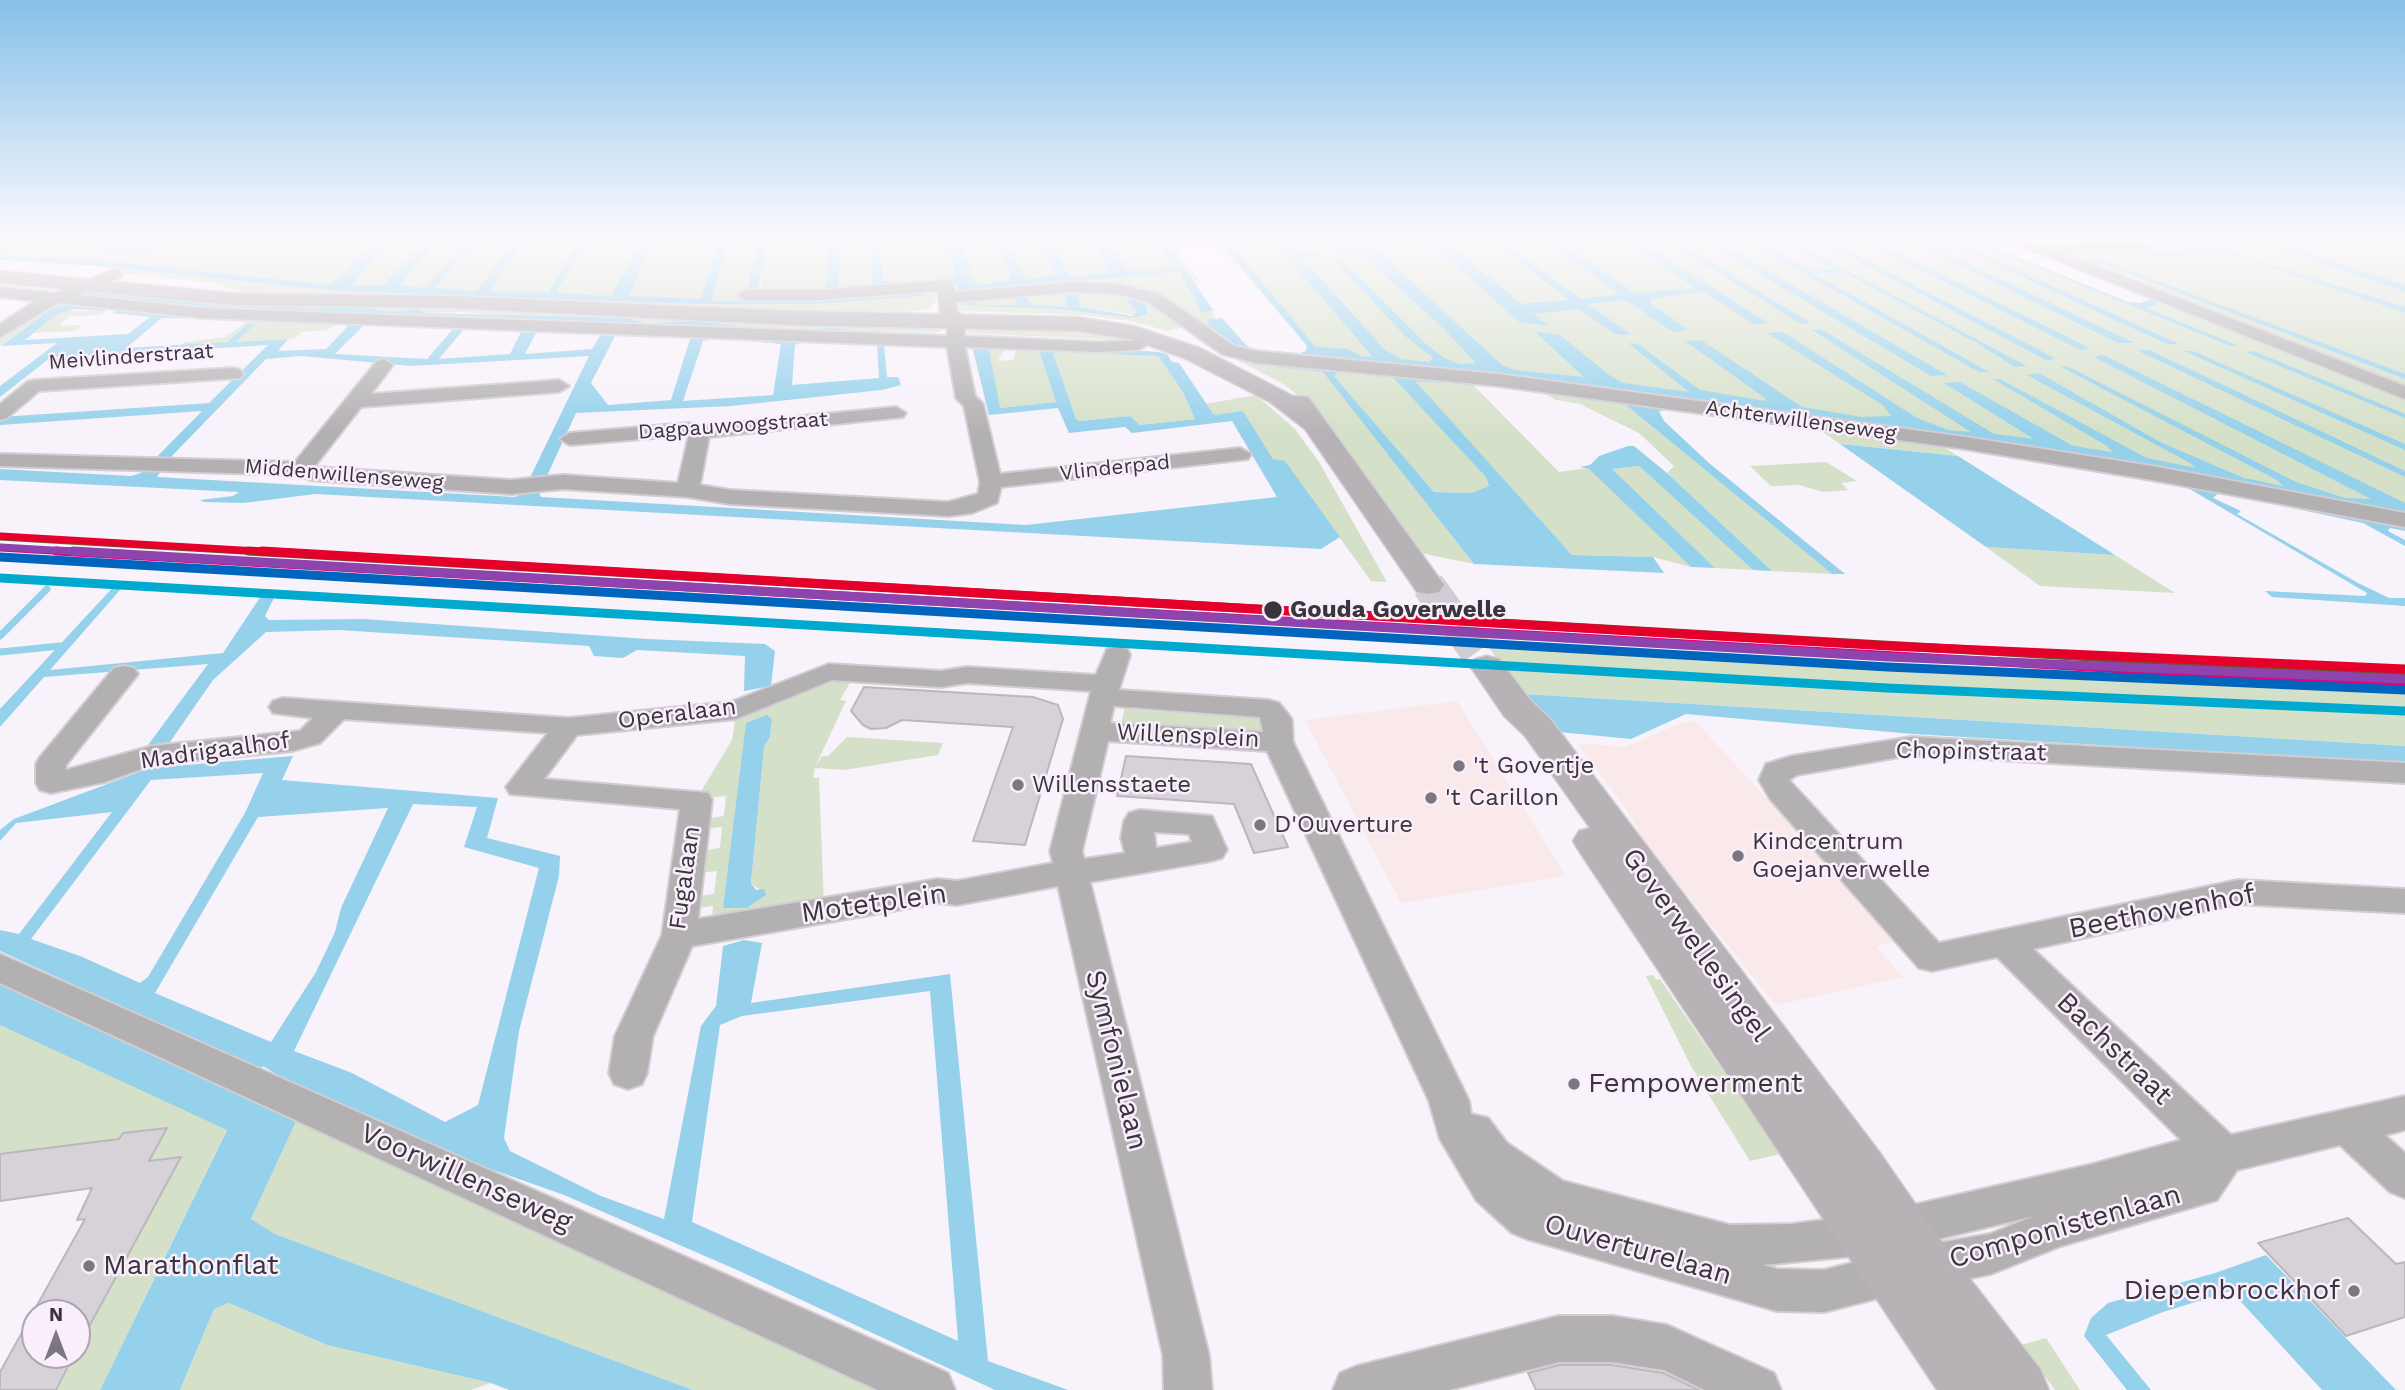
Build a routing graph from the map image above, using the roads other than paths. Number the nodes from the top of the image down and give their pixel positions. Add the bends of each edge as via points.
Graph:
1 (43, 304) edge
2 (104, 304) edge
3 (499, 304) edge
4 (949, 304) edge
5 (1008, 304) edge
6 (1161, 304) edge
7 (2179, 304) edge
8 (952, 318) junction
9 (0, 332) edge
10 (1138, 345) dead end
11 (384, 365) dead end
12 (233, 374) dead end
13 (559, 386) dead end
14 (2405, 393) edge
15 (356, 401) junction
16 (896, 412) dead end
17 (0, 414) edge
18 (700, 432) junction
19 (570, 439) dead end
20 (1240, 454) dead end
21 (0, 460) edge
22 (301, 469) junction
23 (991, 482) junction
24 (688, 490) junction
25 (2405, 520) edge
26 (1428, 585) tunnel mouth
27 (1117, 655) dead end
28 (1487, 666) tunnel mouth
29 (124, 674) dead end
30 (1102, 704) junction
31 (283, 706) dead end
32 (337, 710) junction
33 (568, 727) junction
34 (1279, 742) joint
35 (2405, 773) edge
36 (1144, 861) dead end
37 (1070, 872) junction
38 (2405, 901) edge
39 (679, 935) junction
40 (2004, 943) junction
41 (0, 968) edge
42 (628, 1073) dead end
43 (2405, 1113) edge
44 (2348, 1127) junction
45 (2224, 1154) junction
46 (2405, 1179) edge
47 (1895, 1251) junction
48 (932, 1390) edge
49 (1188, 1390) edge
50 (1357, 1390) edge
51 (1757, 1390) edge
52 (1972, 1390) edge
53 (2019, 1390) edge

1 - 9 street
2 - 8 street via 203,313
3 - 8 main road via 790,318
4 - 8 street
5 - 8 street, Achterwillenseweg
6 - 25 street, Achterwillenseweg via 1228,350 1256,357 1498,380 1965,443 2152,472
7 - 14 street
8 - 10 street via 1099,347
8 - 23 street via 966,398 973,404
8 - 26 main road via 1049,321 1134,333 1192,353 1251,381 1311,423
11 - 15 street
12 - 17 street, Meivlinderstraat via 34,386
13 - 15 street
15 - 22 street
16 - 18 street, Dagpauwoogstraat
18 - 19 street, Dagpauwoogstraat via 689,429
18 - 24 street
20 - 23 street, Vlinderpad
21 - 22 street, Middenwillenseweg
22 - 24 street, Middenwillenseweg via 310,474 511,487 563,482
23 - 24 street, Middenwillenseweg via 989,498 948,509 730,497
27 - 30 street, Willensplein
28 - 47 main road, Goverwellesingel via 1517,708 1550,775 1607,863
29 - 32 street, Madrigaalhof via 51,764 51,783 94,775 152,755 301,740
30 - 33 street, Operalaan via 967,675 941,679 829,672 736,710
30 - 34 street, Willensplein
30 - 37 street, Symfonielaan via 1066,851
31 - 32 street, Operalaan
32 - 33 street, Operalaan
33 - 39 street, Fugalaan via 521,787 697,800
34 - 47 street, Ouverturelaan via 1449,1101 1454,1127 1491,1187 1527,1219 1777,1290 1824,1291
35 - 40 street, Chopinstraat via 1911,746 1777,771 1773,780 1780,792 1932,958
36 - 37 street, Motetplein
37 - 39 street, Motetplein
37 - 49 street, Symfonielaan via 1186,1355
38 - 40 street, Beethovenhof via 2238,892
39 - 42 street, Fugalaan via 634,1036
40 - 45 street, Bachstraat
41 - 48 street, Voorwillenseweg
43 - 44 street
44 - 45 street
44 - 46 street
45 - 47 street, Componistenlaan via 2202,1187 2056,1227 1991,1254
47 - 52 main road, Goverwellesingel
47 - 53 main road, Goverwellesingel
50 - 51 street via 1559,1339 1612,1339 1667,1348

